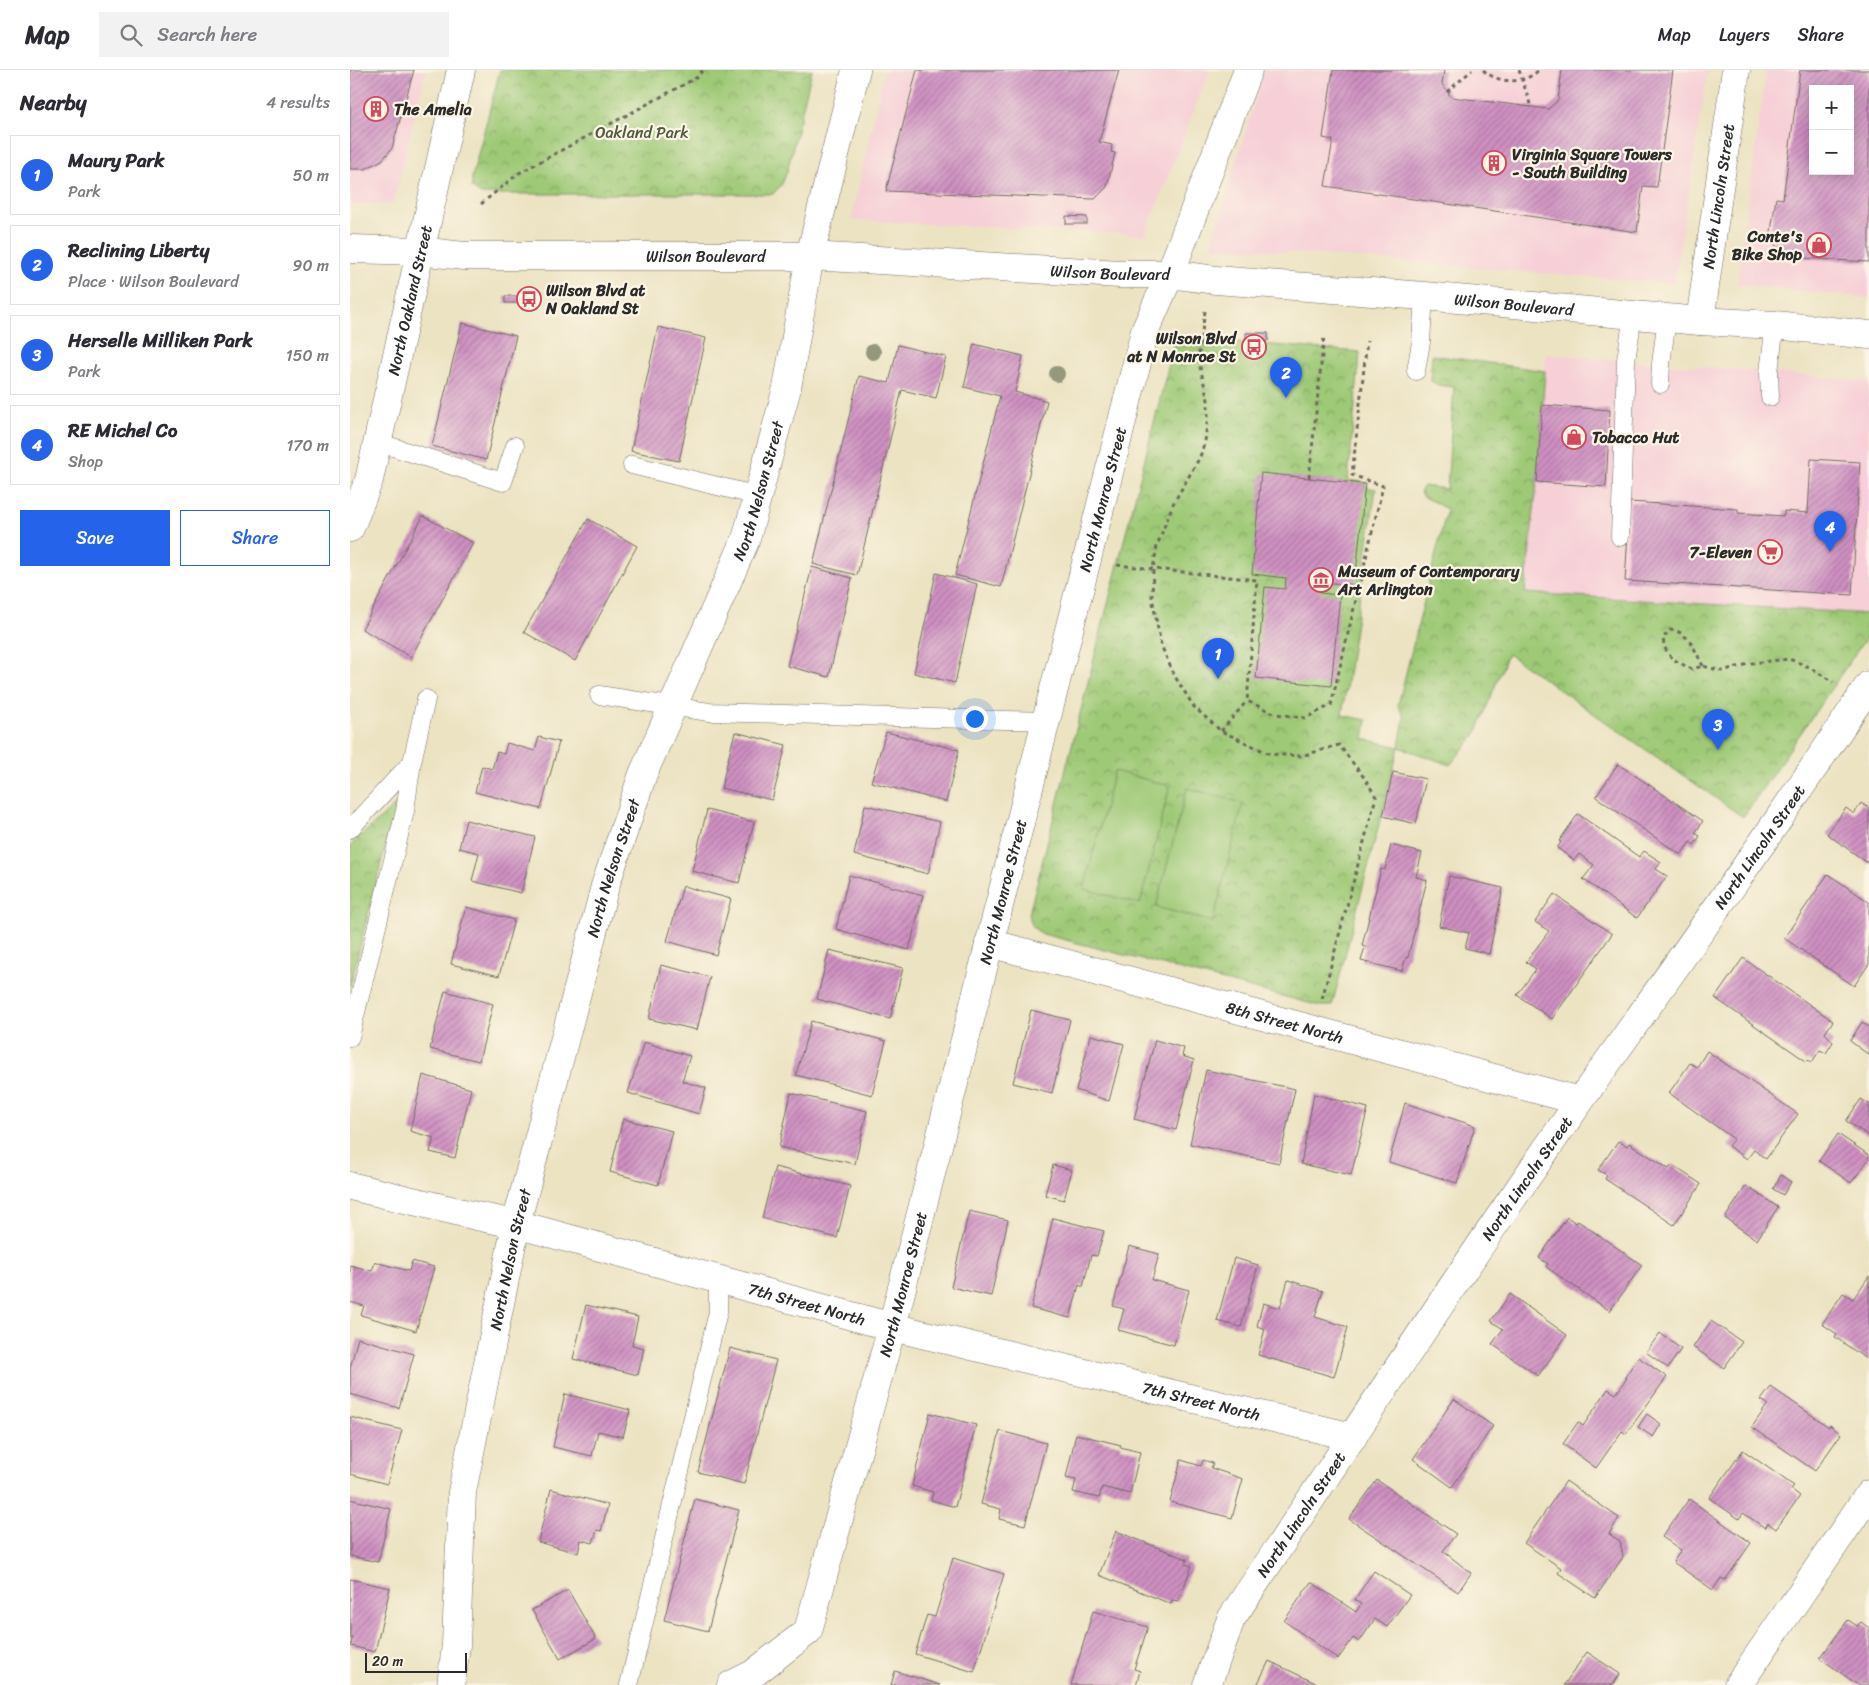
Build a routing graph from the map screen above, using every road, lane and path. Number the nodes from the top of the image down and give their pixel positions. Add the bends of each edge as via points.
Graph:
1 (461, 70) edge
2 (703, 70) edge
3 (856, 70) edge
4 (1248, 70) edge
5 (1472, 70) edge
6 (1483, 70) edge
7 (1519, 70) edge
8 (1539, 70) edge
9 (1736, 70) edge
10 (1522, 79) junction
11 (1447, 92) dead end
12 (1531, 107) dead end
13 (481, 204) dead end
14 (350, 249) edge
15 (419, 251) junction
16 (810, 256) junction
17 (1170, 274) junction
18 (1424, 296) junction
19 (1205, 311) dead end
20 (1633, 315) junction
21 (1667, 318) junction
22 (1700, 321) junction
23 (1775, 325) junction
24 (1869, 335) edge
25 (1324, 336) dead end
26 (1367, 341) dead end
27 (1416, 371) dead end
28 (1660, 384) dead end
29 (1770, 397) dead end
30 (377, 442) junction
31 (515, 446) dead end
32 (632, 465) dead end
33 (1309, 478) dead end
34 (758, 496) junction
35 (350, 528) edge
36 (1620, 538) dead end
37 (1116, 565) dead end
38 (1153, 569) junction
39 (1704, 666) junction
40 (1836, 683) dead end
41 (1869, 685) edge
42 (599, 695) dead end
43 (426, 699) dead end
44 (1247, 701) junction
45 (672, 707) junction
46 (1046, 721) junction
47 (1221, 731) junction
48 (412, 762) junction
49 (350, 829) edge
50 (989, 944) junction
51 (1320, 1006) dead end
52 (350, 1038) edge
53 (1580, 1100) junction
54 (350, 1186) edge
55 (516, 1224) junction
56 (718, 1280) junction
57 (892, 1327) junction
58 (1353, 1437) junction
59 (1869, 1494) edge
60 (451, 1685) edge
61 (630, 1685) edge
62 (732, 1685) edge
63 (1207, 1685) edge
64 (1738, 1685) edge

1 - 15 street, North Oakland Street
2 - 13 path via 696,78 519,172
3 - 16 street, North Nelson Street
4 - 17 street, North Monroe Street
5 - 11 path
6 - 10 path via 1491,77 1505,81
7 - 10 path
8 - 10 path
9 - 22 street, North Lincoln Street
10 - 12 path
14 - 15 street, Wilson Boulevard
15 - 16 street, Wilson Boulevard via 464,256
15 - 30 street, North Oakland Street
16 - 17 street, Wilson Boulevard
16 - 34 street, North Nelson Street via 787,388
17 - 18 street, Wilson Boulevard
17 - 46 street, North Monroe Street via 1144,331
18 - 20 street, Wilson Boulevard
18 - 27 lane via 1422,342
19 - 38 path via 1198,359 1208,400 1205,441 1173,504 1157,546
20 - 21 street, Wilson Boulevard
20 - 36 lane via 1626,360
21 - 22 street, Wilson Boulevard
21 - 28 lane
22 - 23 street, Wilson Boulevard
23 - 24 street, Wilson Boulevard
23 - 29 lane via 1769,372
25 - 33 path
26 - 44 path via 1352,474 1383,486 1331,705 1306,718 1276,714
30 - 31 lane via 503,482
30 - 35 street, North Oakland Street via 369,480
32 - 34 lane
34 - 45 street, North Nelson Street via 746,539
37 - 38 path
38 - 44 path via 1257,580
38 - 47 path via 1152,597 1161,645 1174,675 1194,707
39 - 39 path via 1692,669 1672,658 1664,649 1663,638 1670,630 1680,630
39 - 40 path via 1722,671 1752,663 1789,659
41 - 53 street, North Lincoln Street via 1706,925
42 - 45 lane
43 - 48 lane
44 - 47 path
45 - 46 lane via 709,712
45 - 55 street, North Nelson Street via 643,774 605,886
46 - 50 street, North Monroe Street
47 - 51 path via 1270,754 1301,756 1339,745 1376,797
48 - 49 lane
48 - 52 lane via 405,812
50 - 53 street, 8th Street North
50 - 57 street, North Monroe Street
53 - 58 street, North Lincoln Street
54 - 55 street, 7th Street North
55 - 56 street, 7th Street North
55 - 60 street, North Nelson Street via 462,1492 456,1645
56 - 57 street, 7th Street North
56 - 61 lane via 718,1312
57 - 58 street, 7th Street North
57 - 62 street, North Monroe Street via 808,1631 753,1674
58 - 63 street, North Lincoln Street via 1231,1619
59 - 64 street

